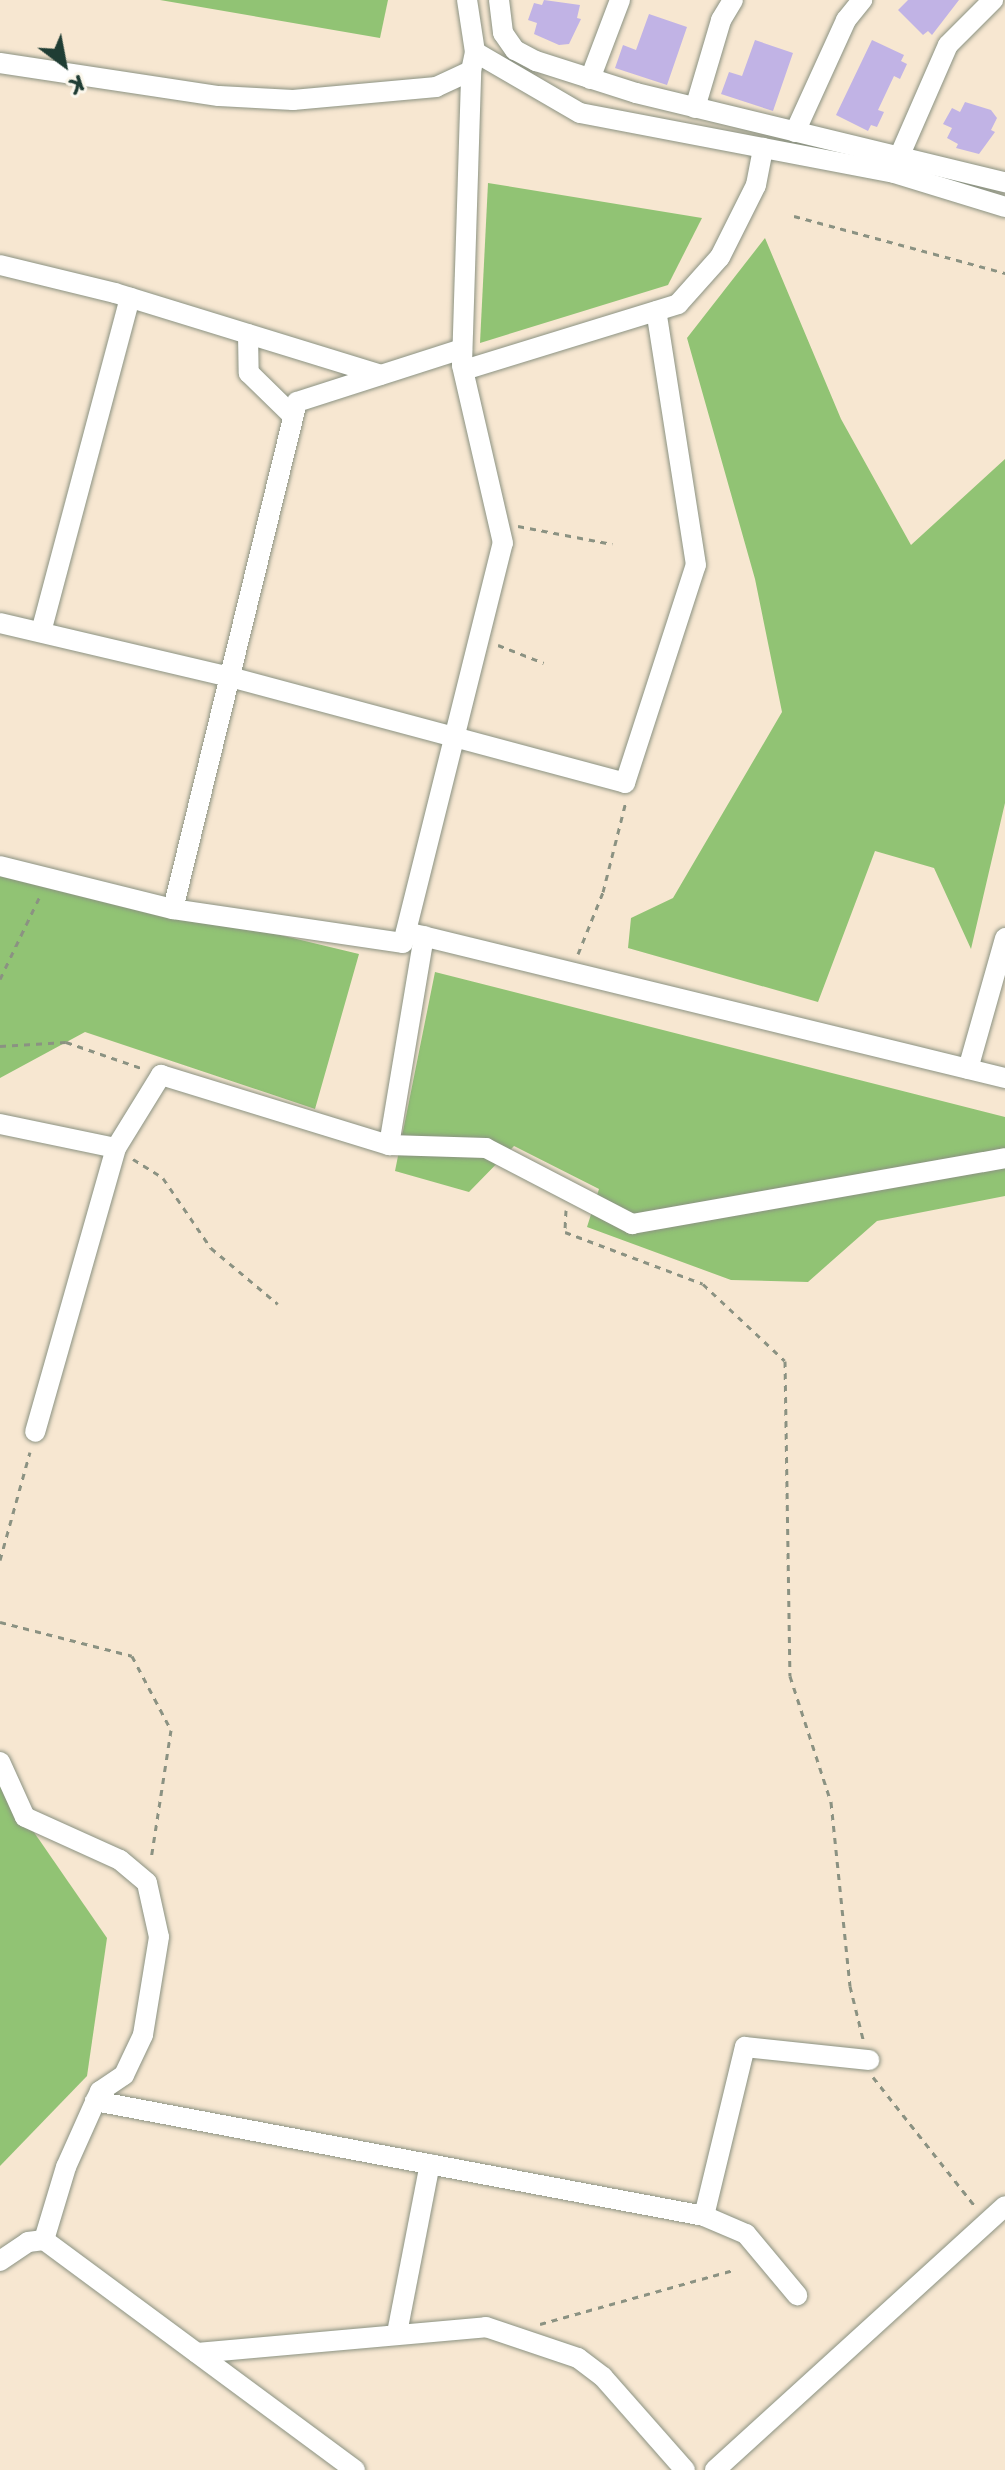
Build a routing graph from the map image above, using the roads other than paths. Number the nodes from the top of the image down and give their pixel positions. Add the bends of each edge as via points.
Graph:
1 (467, 0) edge
2 (499, 0) edge
3 (620, 0) edge
4 (733, 0) edge
5 (862, 0) edge
6 (993, 0) edge
7 (473, 61) junction
8 (0, 63) edge
9 (590, 79) junction
10 (695, 108) junction
11 (795, 132) junction
12 (763, 148) junction
13 (899, 157) junction
14 (1004, 180) edge
15 (1005, 207) edge
16 (0, 265) edge
17 (130, 298) junction
18 (656, 311) junction
19 (248, 334) junction
20 (462, 349) junction
21 (464, 370) junction
22 (381, 375) junction
23 (293, 416) junction
24 (0, 623) edge
25 (41, 632) junction
26 (230, 677) junction
27 (455, 737) junction
28 (0, 866) edge
29 (173, 909) junction
30 (415, 934) junction
31 (1005, 938) edge
32 (968, 1069) junction
33 (1005, 1078) edge
34 (0, 1124) edge
35 (389, 1145) junction
36 (116, 1148) junction
37 (1005, 1158) edge
38 (35, 1432) road end
39 (0, 1762) edge
40 (869, 2060) road end
41 (95, 2101) junction
42 (430, 2164) junction
43 (1005, 2206) edge
44 (704, 2216) junction
45 (44, 2240) junction
46 (0, 2261) edge
47 (797, 2295) dead end
48 (397, 2333) junction
49 (197, 2353) junction
50 (355, 2470) edge
51 (685, 2470) edge
52 (715, 2470) edge

1 - 7 street
2 - 9 street via 503,33 515,50
3 - 9 street
4 - 10 street via 721,20
5 - 11 street via 846,20
6 - 13 street via 948,45
7 - 8 street via 436,87 293,100 219,96
7 - 12 street via 580,113
7 - 20 street
9 - 10 street
10 - 11 street
11 - 13 street
12 - 15 street via 894,173
12 - 18 street via 756,185 720,257 678,304
13 - 14 street
16 - 17 street
17 - 19 street
17 - 25 street
18 - 21 street
18 - 27 street via 696,565 625,783
19 - 22 street
19 - 23 street via 249,373
20 - 21 street
20 - 22 street
21 - 27 street via 503,543
22 - 23 street via 297,402
23 - 26 street
24 - 25 street
25 - 26 street
26 - 27 street
26 - 29 street
27 - 30 street
28 - 29 street
29 - 30 street via 403,943
30 - 32 street
30 - 35 street
31 - 32 street
32 - 33 street
34 - 36 street
35 - 36 street via 161,1075
35 - 37 street via 486,1148 632,1224
36 - 38 street
39 - 41 street via 25,1817 120,1860 147,1883 159,1937 143,2035 124,2075 100,2091
40 - 44 street via 745,2047
41 - 42 street
41 - 45 street via 66,2167
42 - 44 street
42 - 48 street
43 - 52 street
44 - 47 street via 746,2234
45 - 46 street via 28,2242
45 - 49 street
48 - 49 street
48 - 51 street via 486,2327 578,2358 603,2377
49 - 50 street

